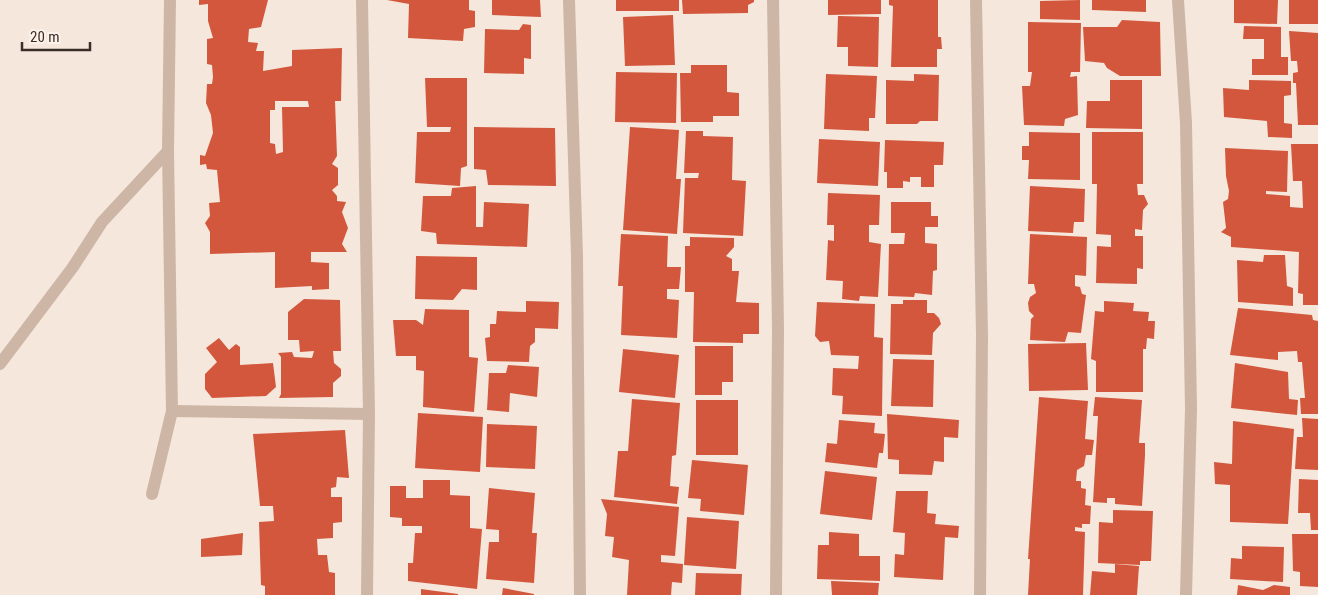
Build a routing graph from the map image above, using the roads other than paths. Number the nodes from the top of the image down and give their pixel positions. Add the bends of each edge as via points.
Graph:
1 (170, 0) edge
2 (362, 0) edge
3 (569, 0) edge
4 (773, 0) edge
5 (976, 0) edge
6 (1178, 0) edge
7 (168, 151) junction
8 (0, 364) edge
9 (172, 411) junction
10 (369, 414) junction
11 (152, 494) dead end
12 (367, 595) edge
13 (580, 595) edge
14 (776, 595) edge
15 (980, 595) edge
16 (1186, 595) edge

1 - 7 street
2 - 10 street
3 - 13 street via 577,256
4 - 14 street via 778,329
5 - 15 street via 982,336
6 - 16 street via 1186,123 1191,390
7 - 8 street via 102,222
7 - 9 street
9 - 10 street
9 - 11 street
10 - 12 street

